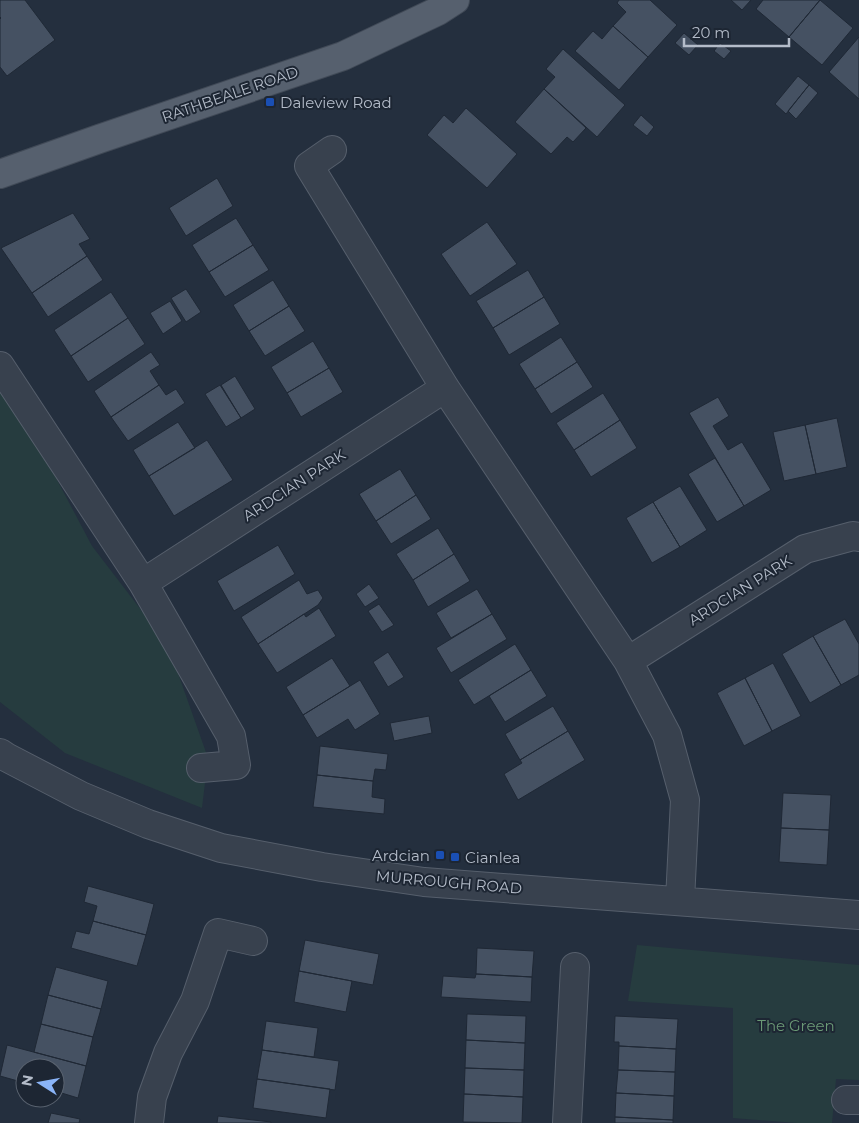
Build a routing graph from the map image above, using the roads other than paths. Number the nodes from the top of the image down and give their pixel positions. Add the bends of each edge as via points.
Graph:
1 (455, 0) edge
2 (332, 150) dead end
3 (0, 174) edge
4 (0, 366) edge
5 (444, 388) junction
6 (859, 537) edge
7 (143, 583) junction
8 (628, 661) junction
9 (0, 753) edge
10 (201, 768) dead end
11 (680, 900) junction
12 (859, 915) edge
13 (253, 940) dead end
14 (575, 967) dead end
15 (149, 1123) edge
16 (567, 1123) edge

1 - 3 main road, RATHBEALE ROAD via 342,56
2 - 5 street via 309,166
4 - 7 street
5 - 7 street, ARDCIAN PARK
5 - 8 street
6 - 8 street, ARDCIAN PARK via 804,549
7 - 10 street via 231,736 236,765
8 - 11 street via 667,735 685,800
9 - 11 street, MURROUGH ROAD via 81,796 148,824 221,848 322,868 424,882
11 - 12 street, MURROUGH ROAD
13 - 15 street via 218,933 195,1001 168,1053 152,1097
14 - 16 street

